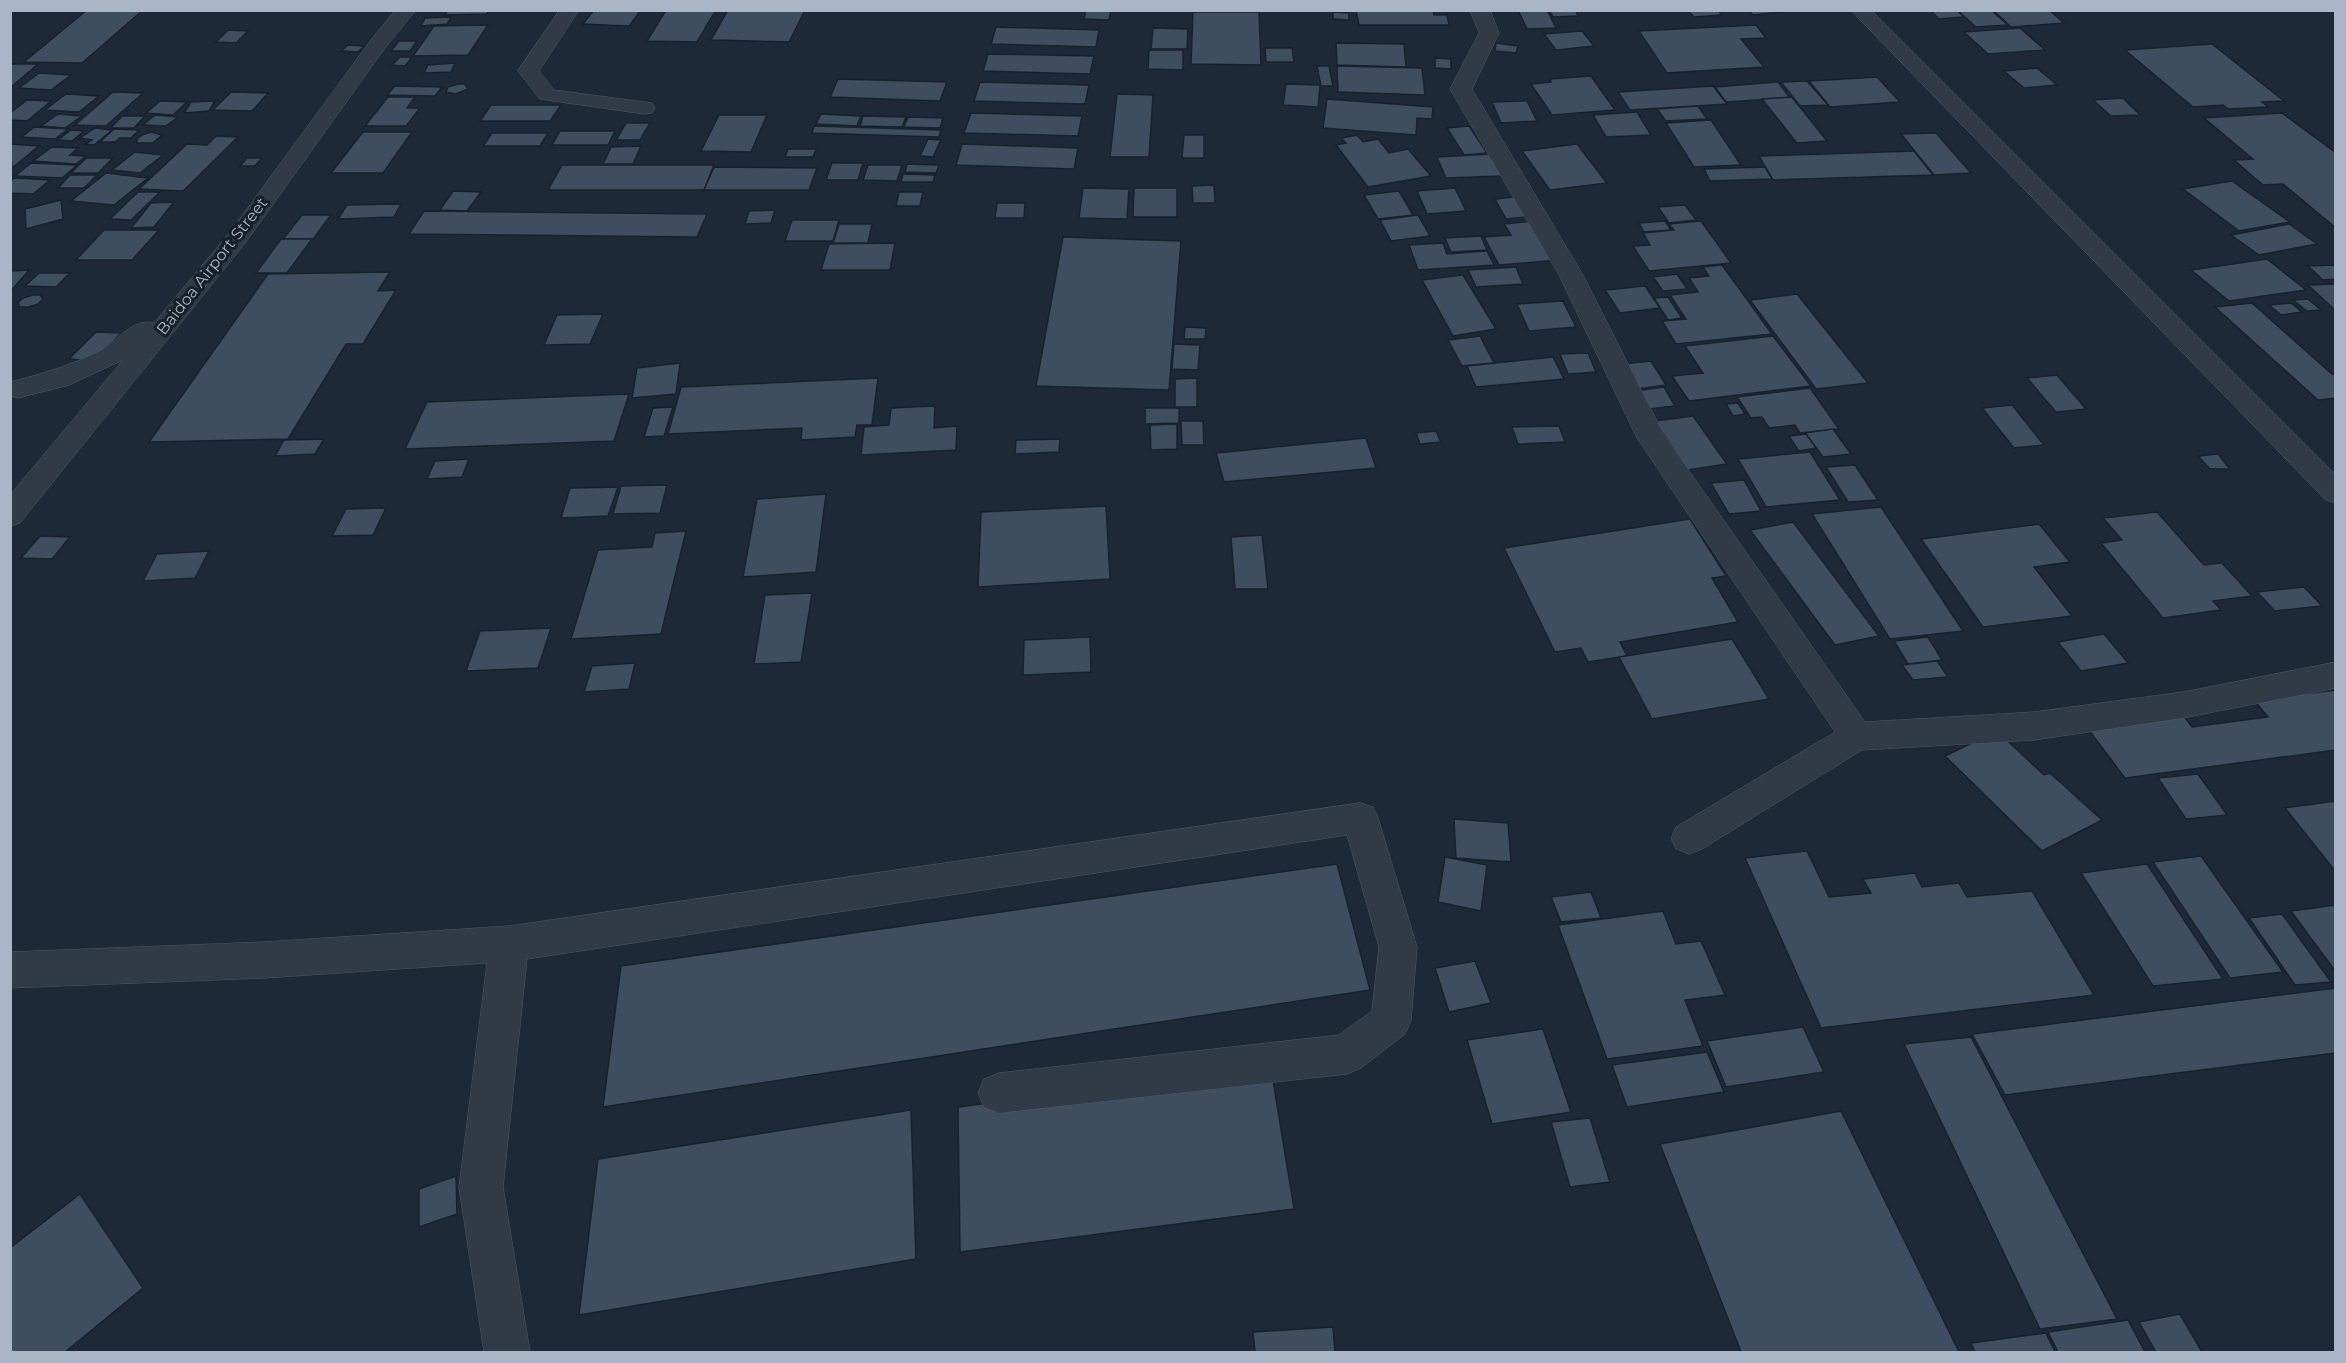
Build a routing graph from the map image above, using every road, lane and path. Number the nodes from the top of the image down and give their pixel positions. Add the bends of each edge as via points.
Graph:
1 (407, 10) edge
2 (570, 10) edge
3 (1480, 10) edge
4 (1860, 10) edge
5 (644, 108) dead end
6 (189, 296) junction
7 (14, 389) edge
8 (103, 403) junction
9 (2336, 493) edge
10 (10, 516) edge
11 (2336, 675) edge
12 (1856, 736) junction
13 (1689, 838) dead end
14 (509, 944) junction
15 (10, 969) edge
16 (999, 1092) dead end
17 (507, 1353) edge

1 - 6 street, Baidoa Airport Street via 238,237
2 - 5 street via 528,71 548,95
3 - 12 street via 1489,33 1461,89 1570,275 1651,438
4 - 9 street
6 - 7 street via 111,357 59,379
6 - 8 street, Baidoa Airport Street
7 - 8 street via 44,390
8 - 10 street, Baidoa Airport Street
11 - 12 street via 2183,705 2034,726
12 - 13 street
14 - 15 street via 264,960
14 - 16 street via 1360,818 1398,947 1391,1021 1356,1048 1347,1054
14 - 17 street via 481,1187

